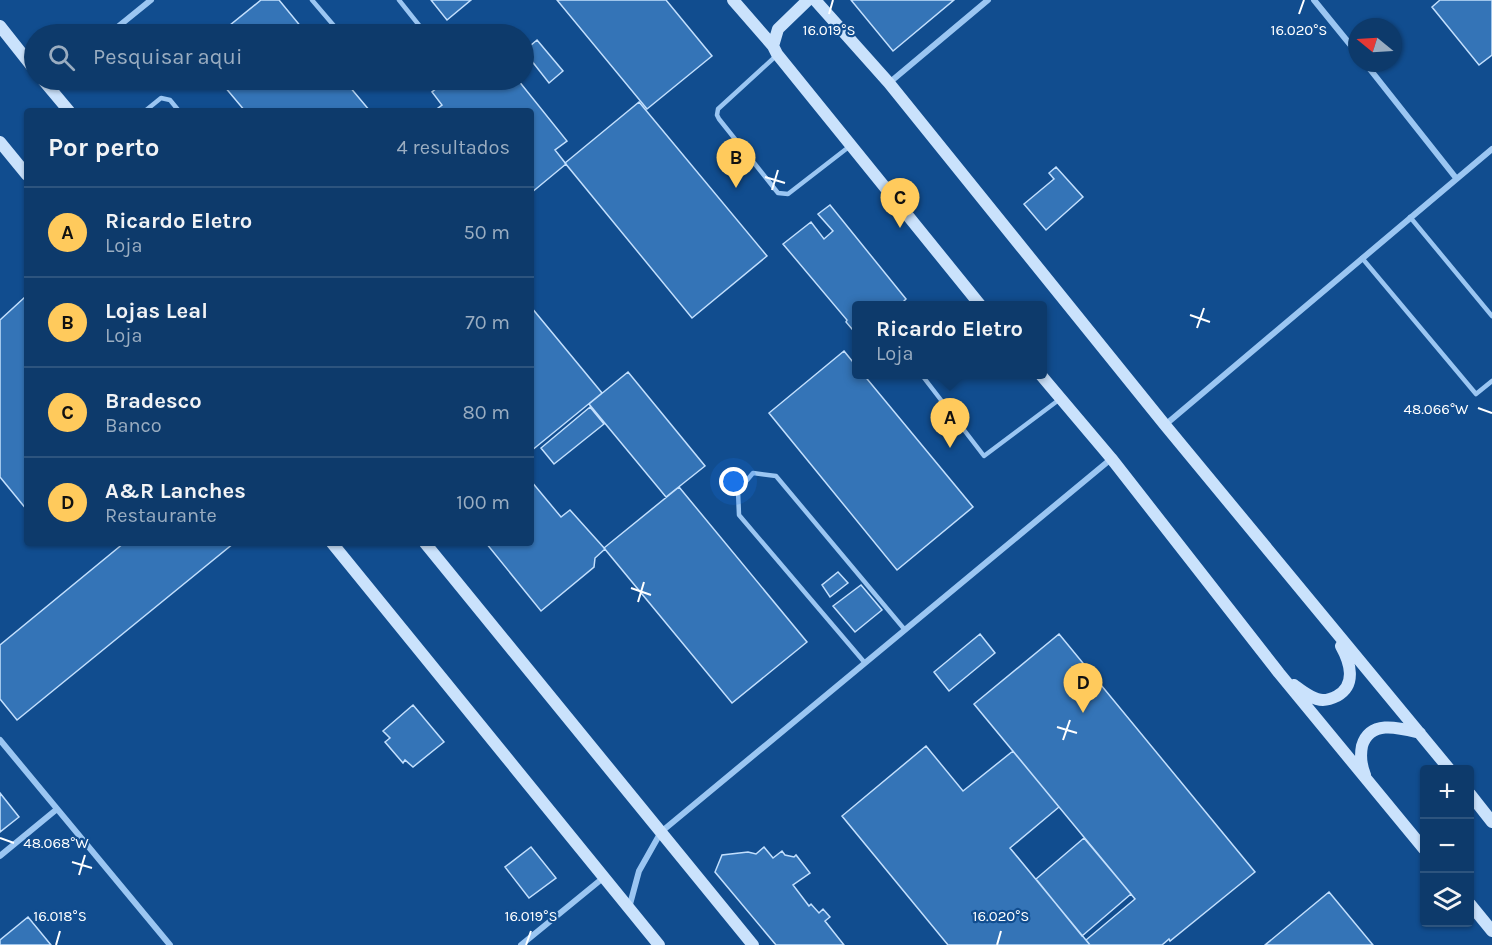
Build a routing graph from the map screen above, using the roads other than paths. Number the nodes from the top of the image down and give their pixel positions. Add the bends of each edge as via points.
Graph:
1 (151, 0) edge
2 (312, 0) edge
3 (399, 0) edge
4 (733, 0) edge
5 (808, 0) edge
6 (815, 0) edge
7 (988, 0) edge
8 (1314, 0) edge
9 (122, 24) edge
10 (332, 24) edge
11 (418, 24) edge
12 (0, 26) edge
13 (1348, 42) edge
14 (775, 50) junction
15 (24, 56) edge
16 (1372, 72) edge
17 (889, 83) junction
18 (55, 90) edge
19 (67, 108) edge
20 (149, 108) edge
21 (177, 108) edge
22 (0, 142) edge
23 (850, 146) junction
24 (1492, 149) edge
25 (24, 171) edge
26 (1456, 178) junction
27 (1410, 217) junction
28 (1362, 258) junction
29 (975, 301) edge
30 (1492, 316) edge
31 (924, 379) edge
32 (1043, 379) edge
33 (1492, 381) edge
34 (1060, 399) junction
35 (1165, 425) junction
36 (1111, 458) junction
37 (334, 546) edge
38 (427, 546) edge
39 (1330, 627) junction
40 (905, 630) junction
41 (865, 663) junction
42 (1279, 673) junction
43 (1420, 733) junction
44 (0, 740) edge
45 (1446, 765) edge
46 (1366, 779) junction
47 (1474, 799) edge
48 (57, 809) junction
49 (1492, 822) edge
50 (661, 832) junction
51 (1420, 843) edge
52 (0, 856) edge
53 (603, 878) junction
54 (629, 909) junction
55 (1474, 909) edge
56 (1492, 931) edge
57 (170, 945) edge
58 (521, 945) edge
59 (659, 945) edge
60 (753, 945) edge

1 - 9 street
2 - 10 lane
3 - 11 lane
4 - 14 main road
5 - 14 main road via 777,28
6 - 17 main road
7 - 17 street
8 - 13 street
12 - 15 main road
14 - 23 main road
14 - 23 lane via 718,109 717,115 726,128 782,194 788,194
16 - 26 street
17 - 35 main road
18 - 19 main road
20 - 21 lane via 161,98 170,100
22 - 25 main road
23 - 29 main road
24 - 26 street
26 - 27 street
27 - 28 street
27 - 30 lane
28 - 33 lane via 1476,394
28 - 35 street
31 - 34 lane via 984,456
32 - 34 main road
34 - 36 main road
35 - 39 main road
36 - 40 street
36 - 42 main road
37 - 53 main road
38 - 50 main road
39 - 42 main road via 1350,667 1350,679 1341,693 1316,699
39 - 43 main road
40 - 41 street
40 - 41 lane via 776,476 753,473 738,491 739,515
41 - 50 street
42 - 46 main road
43 - 45 main road
43 - 46 main road via 1390,727 1371,732 1361,751
44 - 48 street
46 - 51 main road
47 - 49 main road
48 - 52 street
48 - 57 street
50 - 54 street via 639,871
50 - 60 main road
53 - 54 main road
53 - 58 street
54 - 59 main road
55 - 56 main road

